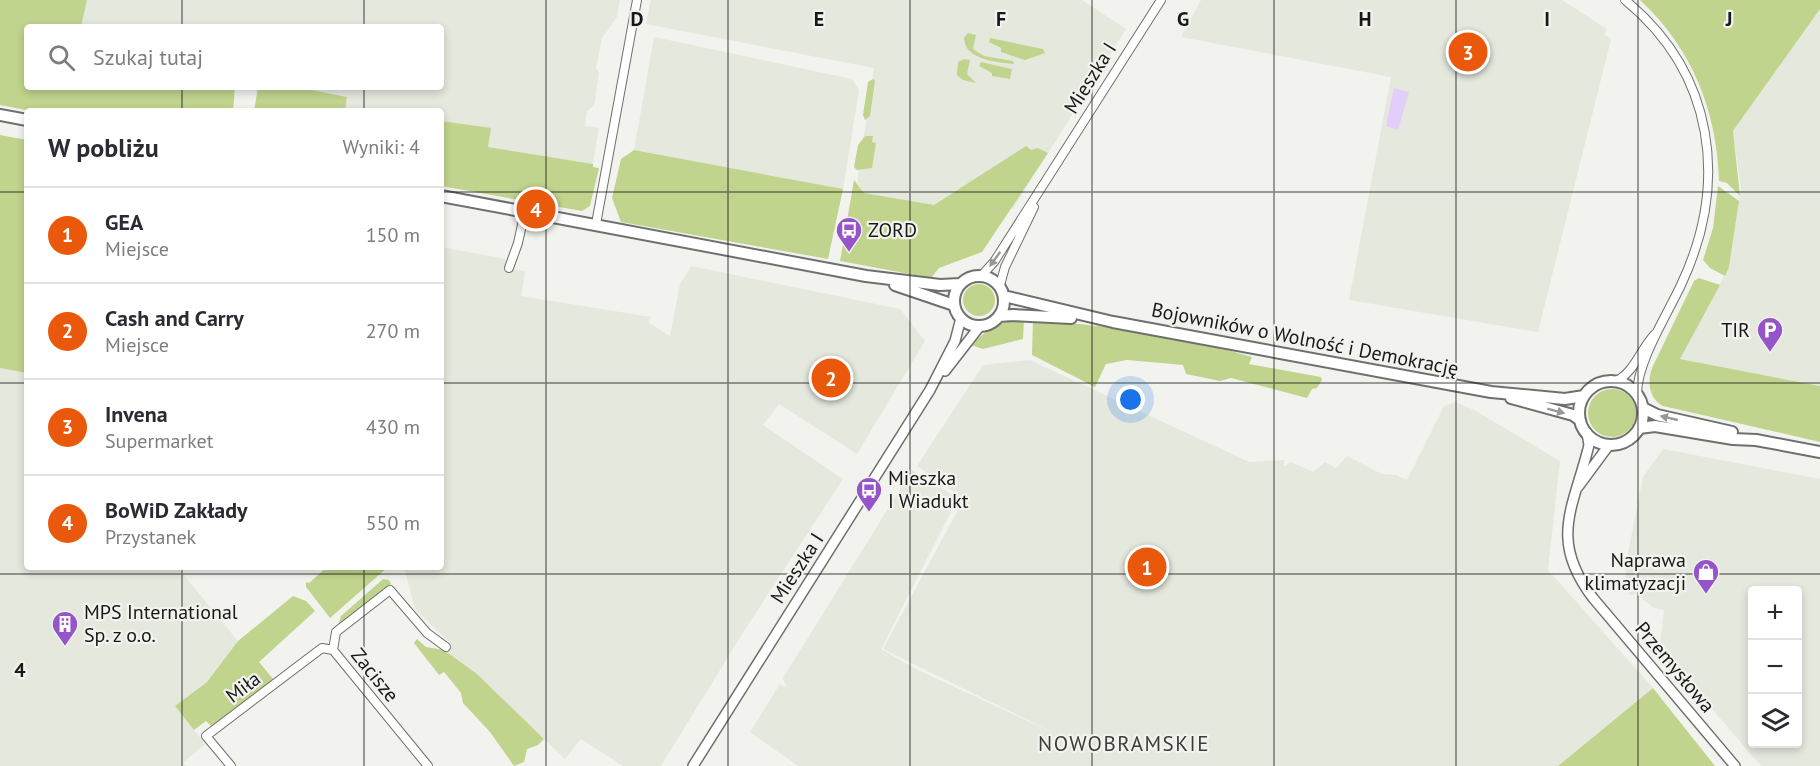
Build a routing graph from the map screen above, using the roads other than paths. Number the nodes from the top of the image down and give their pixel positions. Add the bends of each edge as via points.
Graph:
1 (637, 0) edge
2 (1161, 0) edge
3 (1624, 0) edge
4 (0, 115) edge
5 (24, 119) edge
6 (1050, 175) junction
7 (444, 197) edge
8 (525, 211) junction
9 (596, 224) junction
10 (508, 268) dead end
11 (982, 275) junction
12 (866, 276) junction
13 (960, 284) junction
14 (1000, 285) junction
15 (1004, 296) junction
16 (954, 305) junction
17 (999, 316) junction
18 (961, 318) junction
19 (1113, 321) junction
20 (980, 326) junction
21 (1656, 333) junction
22 (1616, 381) junction
23 (930, 390) junction
24 (1491, 392) junction
25 (1637, 394) junction
26 (1584, 396) junction
27 (1643, 408) junction
28 (1580, 420) junction
29 (1639, 428) junction
30 (1587, 433) junction
31 (1756, 440) junction
32 (1609, 445) junction
33 (1820, 452) edge
34 (1576, 489) junction
35 (446, 647) dead end
36 (333, 650) junction
37 (231, 766) edge
38 (428, 766) edge
39 (693, 766) edge
40 (1735, 766) edge

1 - 9 street
2 - 6 street, Mieszka I
3 - 21 street via 1654,28 1679,65 1696,100 1708,155 1710,183 1704,225 1690,265
4 - 5 main road
6 -> 11 street, Mieszka I
6 - 14 street, Mieszka I
7 - 8 main road
8 - 9 main road
8 - 10 street via 519,243
9 - 12 main road
11 - 13 main road
11 - 14 main road
12 - 13 main road
12 - 16 main road
13 - 16 main road
14 - 15 main road
15 - 17 main road
15 - 19 main road, Bojowników o Wolność i Demokrację
16 - 18 main road
17 - 19 main road, Bojowników o Wolność i Demokrację
17 - 20 main road
18 - 20 main road
18 - 23 street, Mieszka I via 955,341
19 - 24 main road, Bojowników o Wolność i Demokrację
20 - 23 street, Mieszka I
21 - 22 street via 1624,378
21 - 25 street via 1637,380
22 - 25 main road
22 - 26 main road via 1599,384
23 - 39 street, Mieszka I
24 - 26 main road, Bojowników o Wolność i Demokrację via 1565,399
24 -> 28 main road, Bojowników o Wolność i Demokrację
25 - 27 main road
26 - 28 main road
27 - 29 main road
31 -> 27 main road
28 - 30 main road
29 - 31 main road via 1655,426
29 - 32 main road via 1623,442
30 - 32 main road
30 - 34 street, Przemysłowa via 1589,445
31 - 33 main road
32 - 34 street, Przemysłowa
34 - 40 street, Przemysłowa via 1567,534 1569,557 1576,572
35 - 36 street, Zacisze via 427,633 390,590 336,632
36 - 37 street, Miła via 322,648 206,736
36 - 38 street, Zacisze

